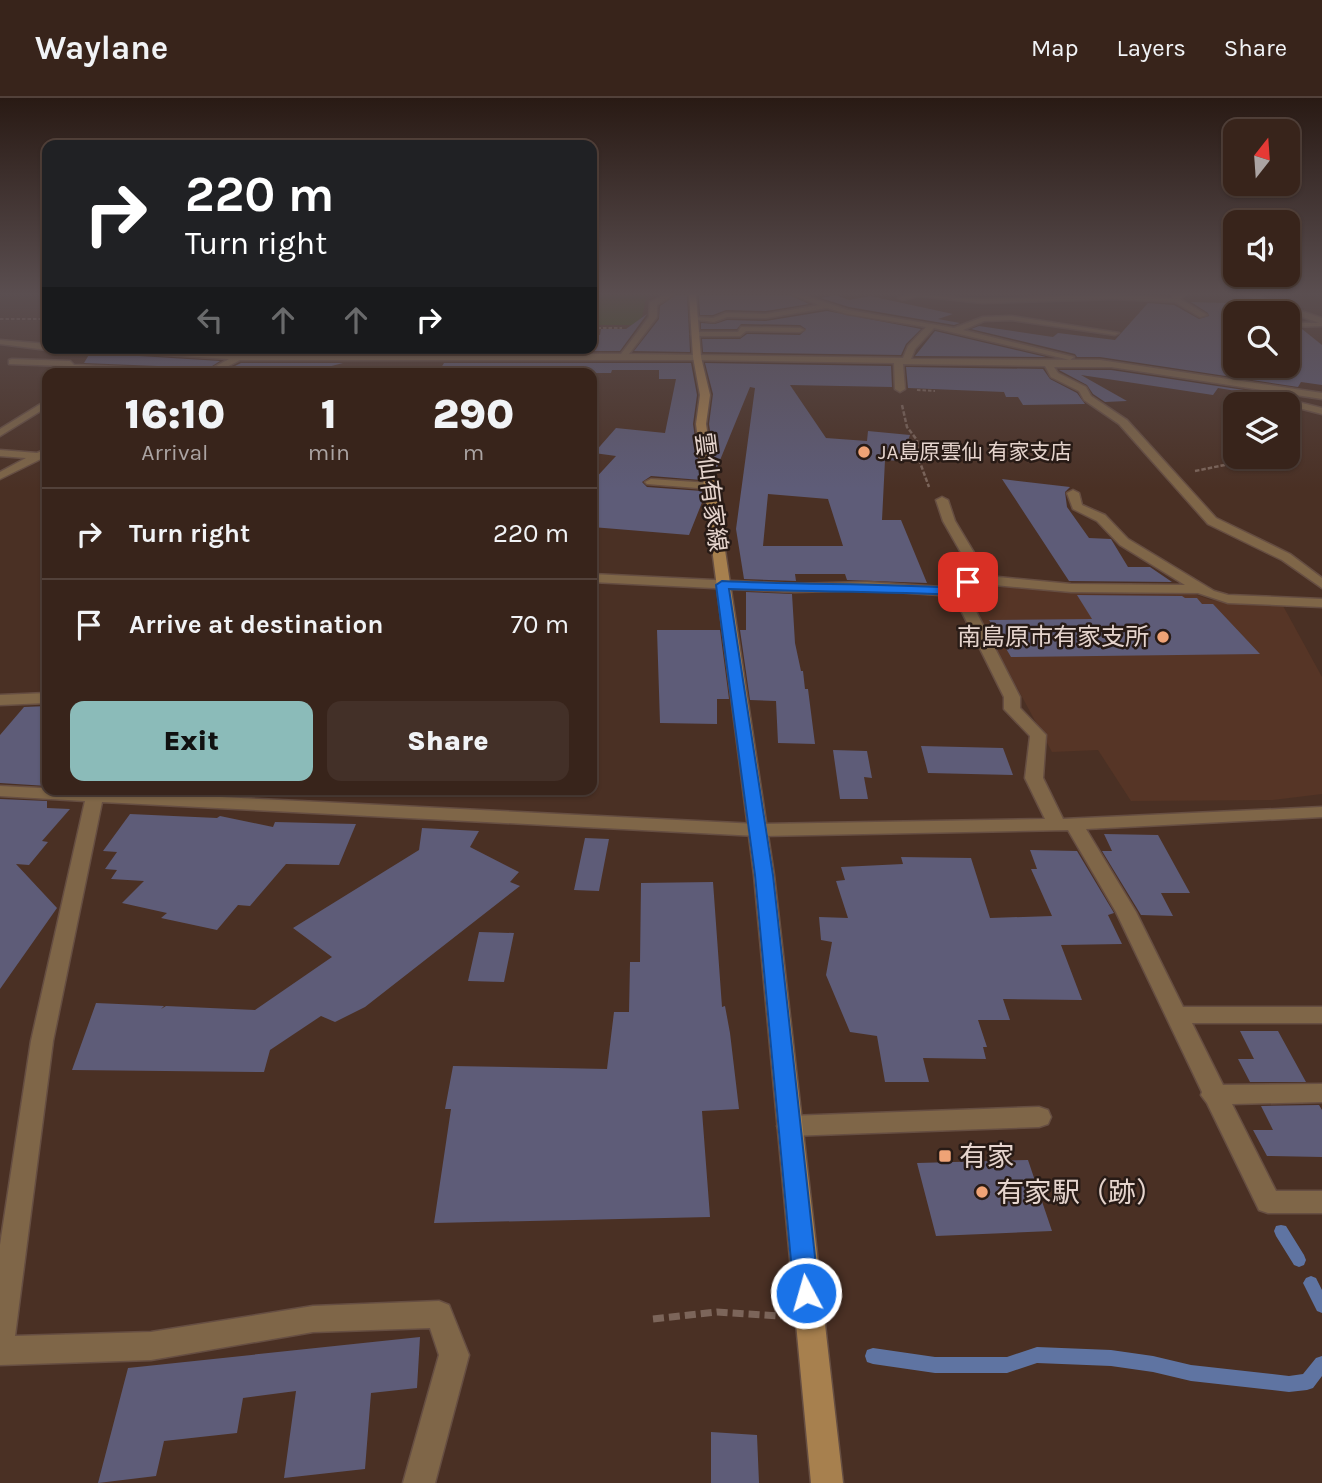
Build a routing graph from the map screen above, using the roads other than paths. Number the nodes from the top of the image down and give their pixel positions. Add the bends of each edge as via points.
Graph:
1 (235, 360) edge
2 (698, 360) edge
3 (832, 360) edge
4 (1048, 360) edge
5 (902, 361) junction
6 (1051, 361) junction
7 (12, 362) dead end
8 (70, 368) edge
9 (218, 368) edge
10 (1226, 381) junction
11 (900, 389) road end
12 (1322, 396) edge
13 (42, 406) edge
14 (1322, 411) edge
15 (0, 433) edge
16 (0, 453) edge
17 (42, 454) edge
18 (42, 455) edge
19 (0, 476) edge
20 (651, 482) dead end
21 (709, 486) junction
22 (1073, 493) dead end
23 (942, 500) road end
24 (597, 578) edge
25 (983, 580) junction
26 (1322, 584) edge
27 (722, 585) junction
28 (1203, 589) junction
29 (959, 592) junction
30 (1322, 603) edge
31 (42, 698) edge
32 (0, 700) edge
33 (0, 791) edge
34 (42, 791) edge
35 (94, 795) edge
36 (147, 795) edge
37 (1322, 812) edge
38 (1065, 824) junction
39 (757, 830) junction
40 (1178, 1015) junction
41 (1322, 1015) edge
42 (1322, 1093) edge
43 (1213, 1095) junction
44 (1039, 1117) dead end
45 (789, 1126) junction
46 (1322, 1202) edge
47 (0, 1340) edge
48 (0, 1351) edge
49 (419, 1483) edge
50 (827, 1483) edge

1 - 9 street
2 - 21 main road, 雲仙有家線 via 705,395 701,424
3 - 5 street
4 - 6 street
5 - 6 street
5 - 11 street
6 - 10 street
6 - 26 street via 1054,375 1083,389 1087,398 1116,416 1212,521 1286,557
7 - 8 street
10 - 12 street
10 - 14 street via 1226,391
13 - 15 street
16 - 17 street
18 - 19 street
20 - 21 street
21 - 27 main road, 雲仙有家線
22 - 28 street via 1077,507 1101,519 1124,542
23 - 25 street via 949,522
24 - 27 street
25 - 28 street via 1071,588
25 - 29 street via 968,582
27 - 29 street
27 - 39 main road, 雲仙有家線
28 - 30 street via 1228,600
29 - 38 street via 1012,697 1012,709 1038,735 1034,778
31 - 32 street
33 - 34 street
35 - 47 street via 42,1041
36 - 39 street
37 - 38 street
38 - 39 street
38 - 40 street via 1126,912
39 - 45 main road, 雲仙有家線
40 - 41 street
40 - 43 street
42 - 43 street
43 - 46 street via 1268,1202
44 - 45 street
45 - 50 main road, 雲仙有家線
48 - 49 street via 151,1346 313,1319 439,1314 454,1355

